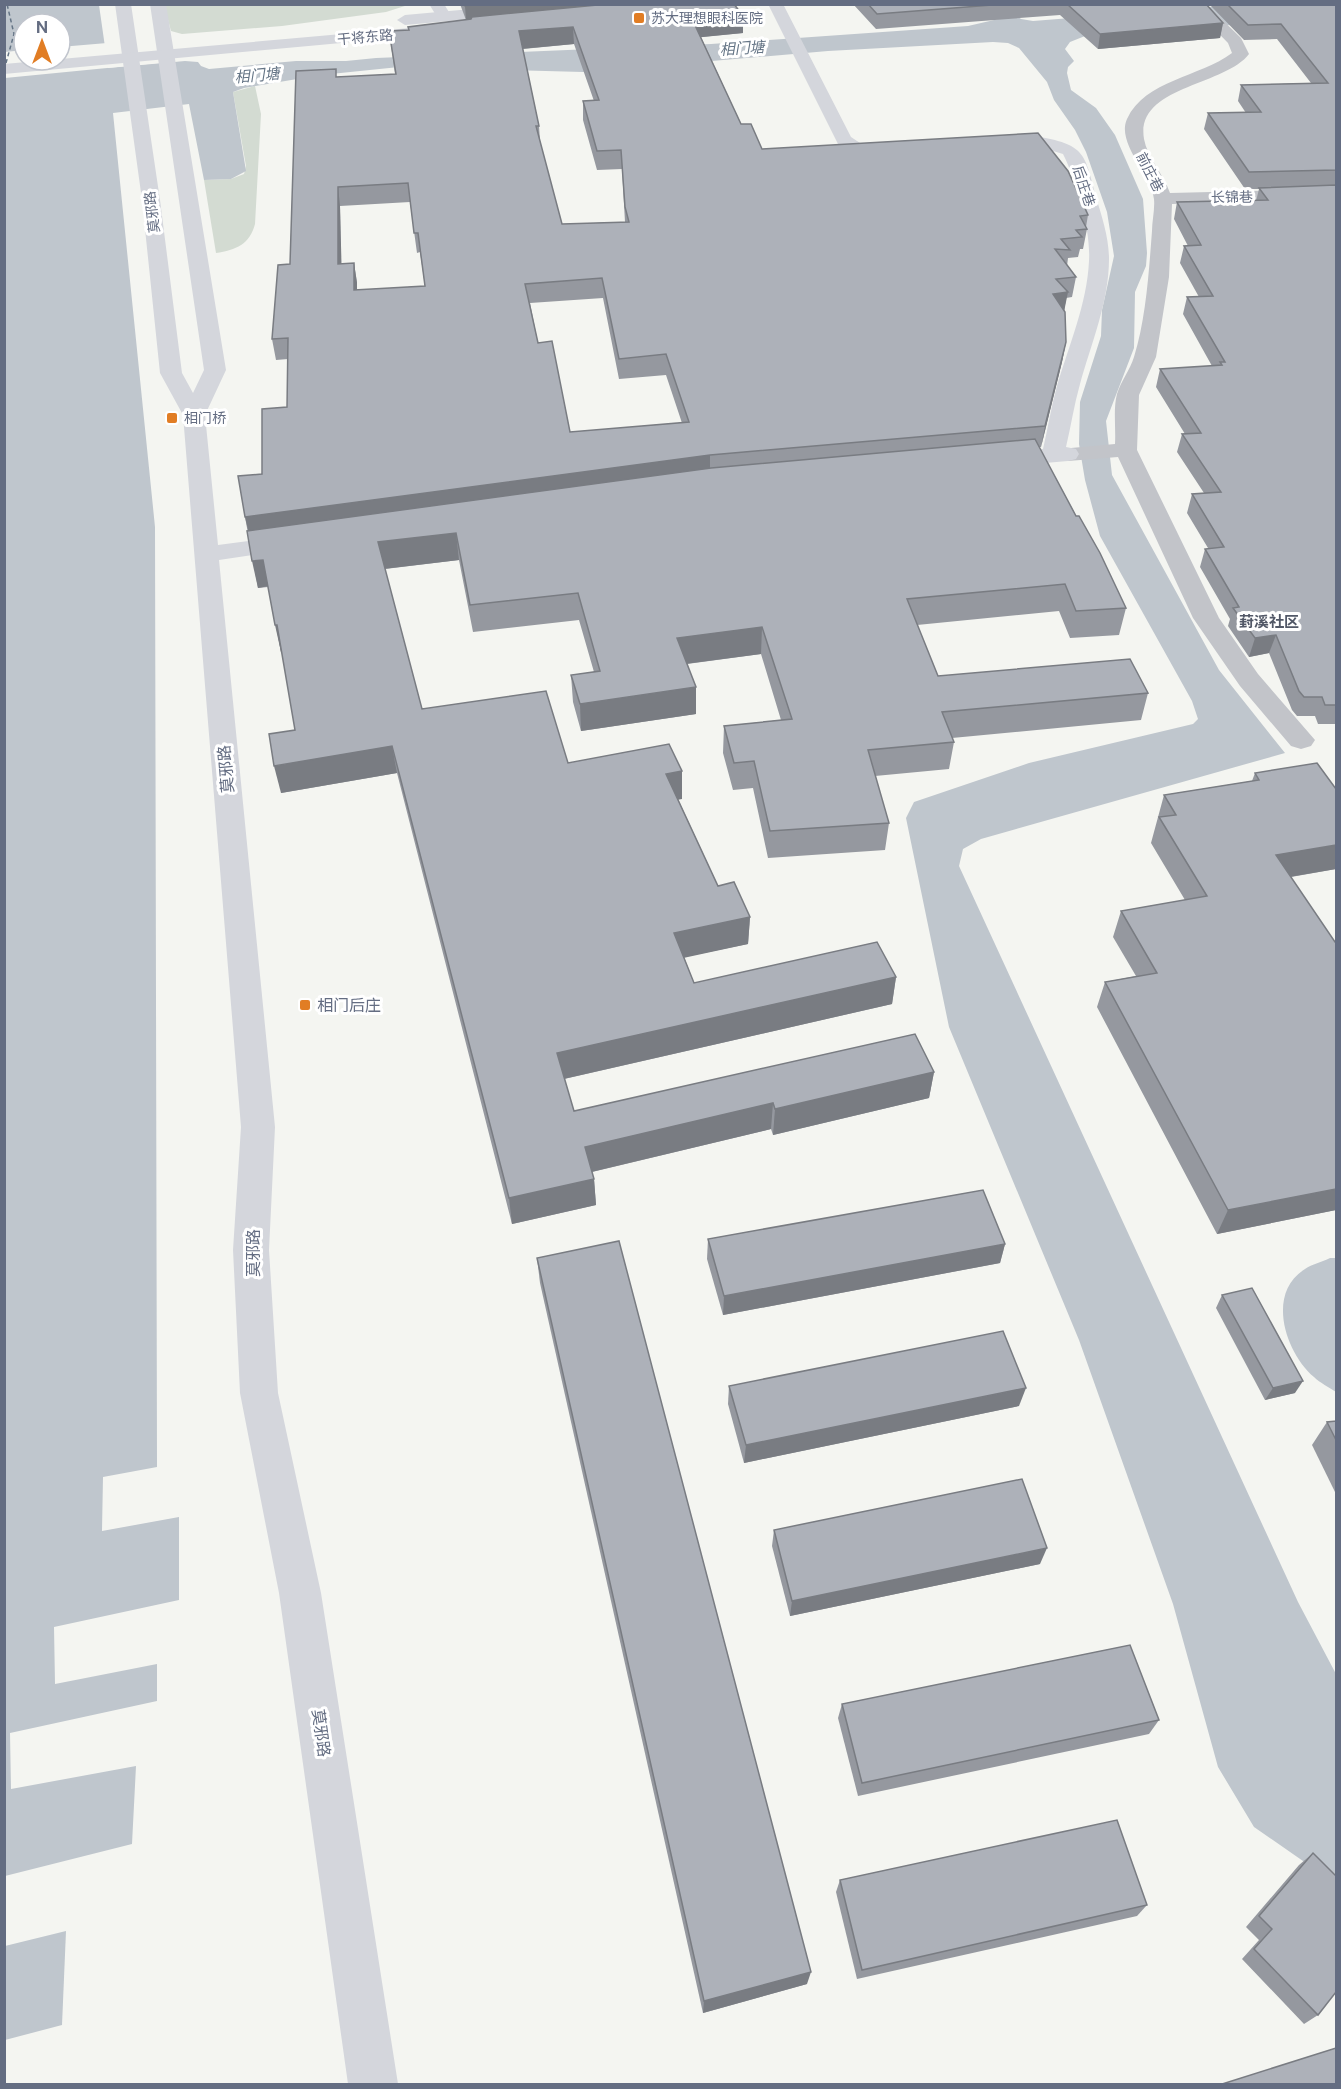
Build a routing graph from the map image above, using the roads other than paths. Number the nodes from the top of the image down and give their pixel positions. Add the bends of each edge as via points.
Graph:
1 (123, 4) edge
2 (158, 4) edge
3 (775, 4) edge
4 (1197, 4) edge
5 (440, 11) edge
6 (585, 11) edge
7 (272, 39) junction
8 (72, 52) edge
9 (4, 69) edge
10 (980, 145) edge
11 (915, 149) edge
12 (1336, 194) edge
13 (1163, 199) junction
14 (194, 416) junction
15 (1126, 450) junction
16 (1060, 454) junction
17 (970, 462) edge
18 (312, 540) edge
19 (207, 554) junction
20 (1301, 740) dead end
21 (373, 2085) edge

1 - 14 main road, 莫邪路 via 171,373
2 - 14 main road, 莫邪路 via 215,370
3 - 11 main road via 846,142 867,150
4 - 13 street, 前庄巷 via 1235,41 1241,54 1155,98 1141,110 1134,123 1135,141
5 - 6 main road, 干将东路
5 - 7 main road, 干将东路
6 - 7 main road, 干将东路
7 - 8 main road, 干将东路
7 - 9 main road, 干将东路
10 - 16 main road, 后庄巷 via 1040,142 1061,146 1070,152 1081,172 1093,214 1099,251 1095,286 1089,321 1068,387
12 - 13 street, 长锦巷
13 - 15 street, 前庄巷 via 1159,277 1145,357 1128,395
14 - 19 main road, 莫邪路
15 - 16 street
15 - 20 street via 1206,618 1249,680
16 - 17 main road
18 - 19 main road
19 - 21 main road, 莫邪路 via 258,1127 251,1250 259,1394 300,1593

